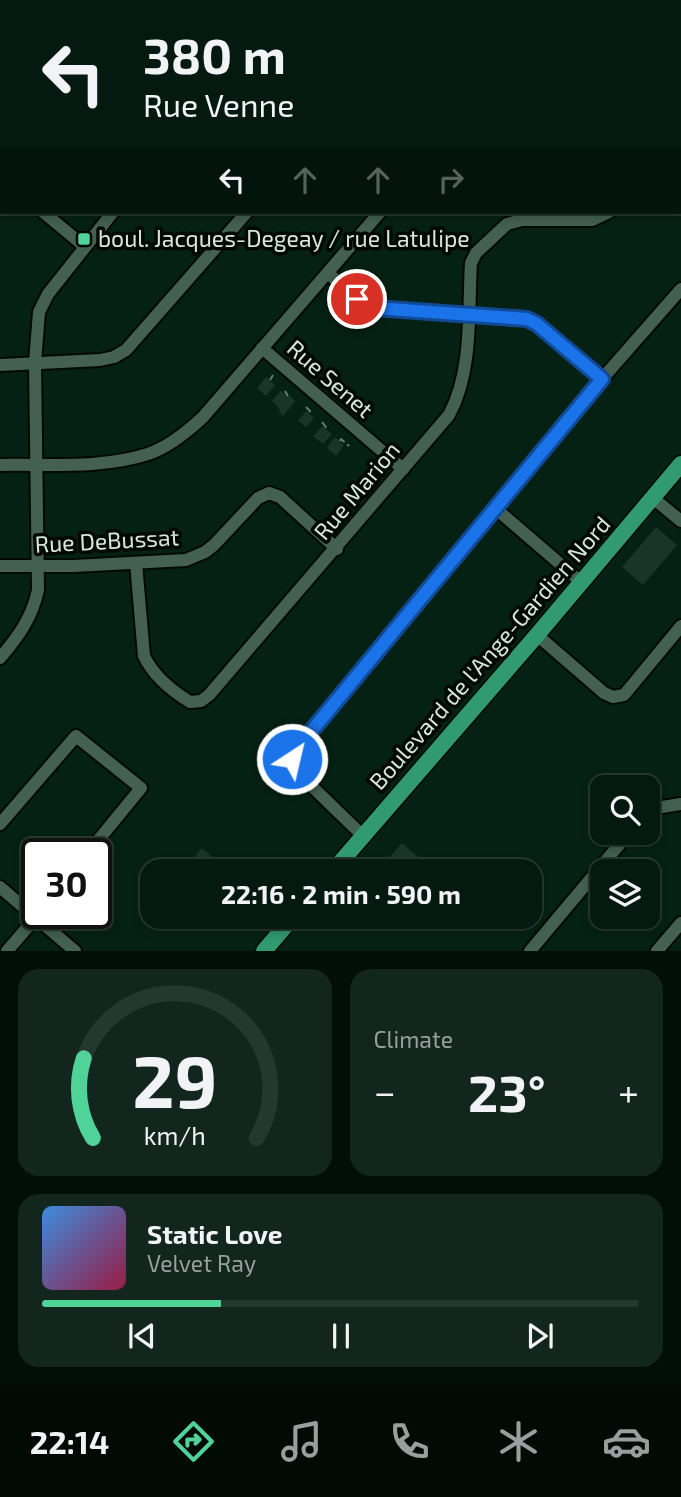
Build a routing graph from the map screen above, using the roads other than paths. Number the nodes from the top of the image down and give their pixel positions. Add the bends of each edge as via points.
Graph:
1 (45, 214) edge
2 (111, 214) edge
3 (245, 214) edge
4 (378, 214) edge
5 (605, 214) edge
6 (85, 246) junction
7 (328, 273) junction
8 (681, 289) edge
9 (468, 316) junction
10 (262, 348) junction
11 (35, 363) junction
12 (0, 365) edge
13 (602, 379) junction
14 (681, 464) edge
15 (38, 465) junction
16 (0, 466) edge
17 (402, 469) junction
18 (653, 498) junction
19 (495, 508) junction
20 (681, 521) edge
21 (337, 549) junction
22 (136, 563) junction
23 (0, 566) edge
24 (39, 566) junction
25 (582, 582) junction
26 (681, 626) edge
27 (537, 635) junction
28 (0, 658) edge
29 (681, 804) edge
30 (660, 807) edge
31 (0, 824) edge
32 (363, 836) junction
33 (100, 838) edge
34 (619, 845) edge
35 (343, 859) edge
36 (0, 887) edge
37 (21, 903) edge
38 (681, 923) edge
39 (25, 929) edge
40 (52, 929) edge
41 (283, 929) edge
42 (6, 951) edge
43 (75, 951) edge
44 (264, 951) edge
45 (530, 951) edge
46 (657, 951) edge

1 - 6 street
2 - 6 street
3 - 11 street via 127,349 100,360
4 - 7 street
5 - 9 street, Rue Marion via 592,220 522,220 500,229 471,263
6 - 11 street via 44,300
7 - 9 street via 363,305
7 - 10 street
8 - 13 street
9 - 13 street via 527,319
9 - 17 street, Rue Marion via 465,369 456,403
10 - 15 street via 203,417 150,453 99,463
10 - 17 street, Rue Senet
11 - 12 street
11 - 15 street
13 - 19 street
14 - 18 main road, Boulevard de l'Ange-Gardien Nord
15 - 16 street
15 - 24 street
17 - 21 street, Rue Marion
18 - 20 street
18 - 25 main road, Boulevard de l'Ange-Gardien Nord
19 - 25 street
19 - 32 street via 295,751 295,770
21 - 22 street, Rue DeBussat via 280,497 269,493 258,498 205,552 186,560
21 - 22 street, Rue Marion via 209,695 190,702 149,667 144,656
22 - 24 street, Rue DeBussat
23 - 24 street, Rue DeBussat
24 - 28 street via 38,590 28,621
25 - 27 main road, Boulevard de l'Ange-Gardien Nord
26 - 27 street via 624,695 613,697
27 - 32 main road, Boulevard de l'Ange-Gardien Nord
29 - 30 street
31 - 33 street via 76,736 141,788
32 - 35 main road, Boulevard de l'Ange-Gardien Nord
34 - 45 street
36 - 37 street
38 - 46 street
39 - 42 street
40 - 43 street
41 - 44 main road

